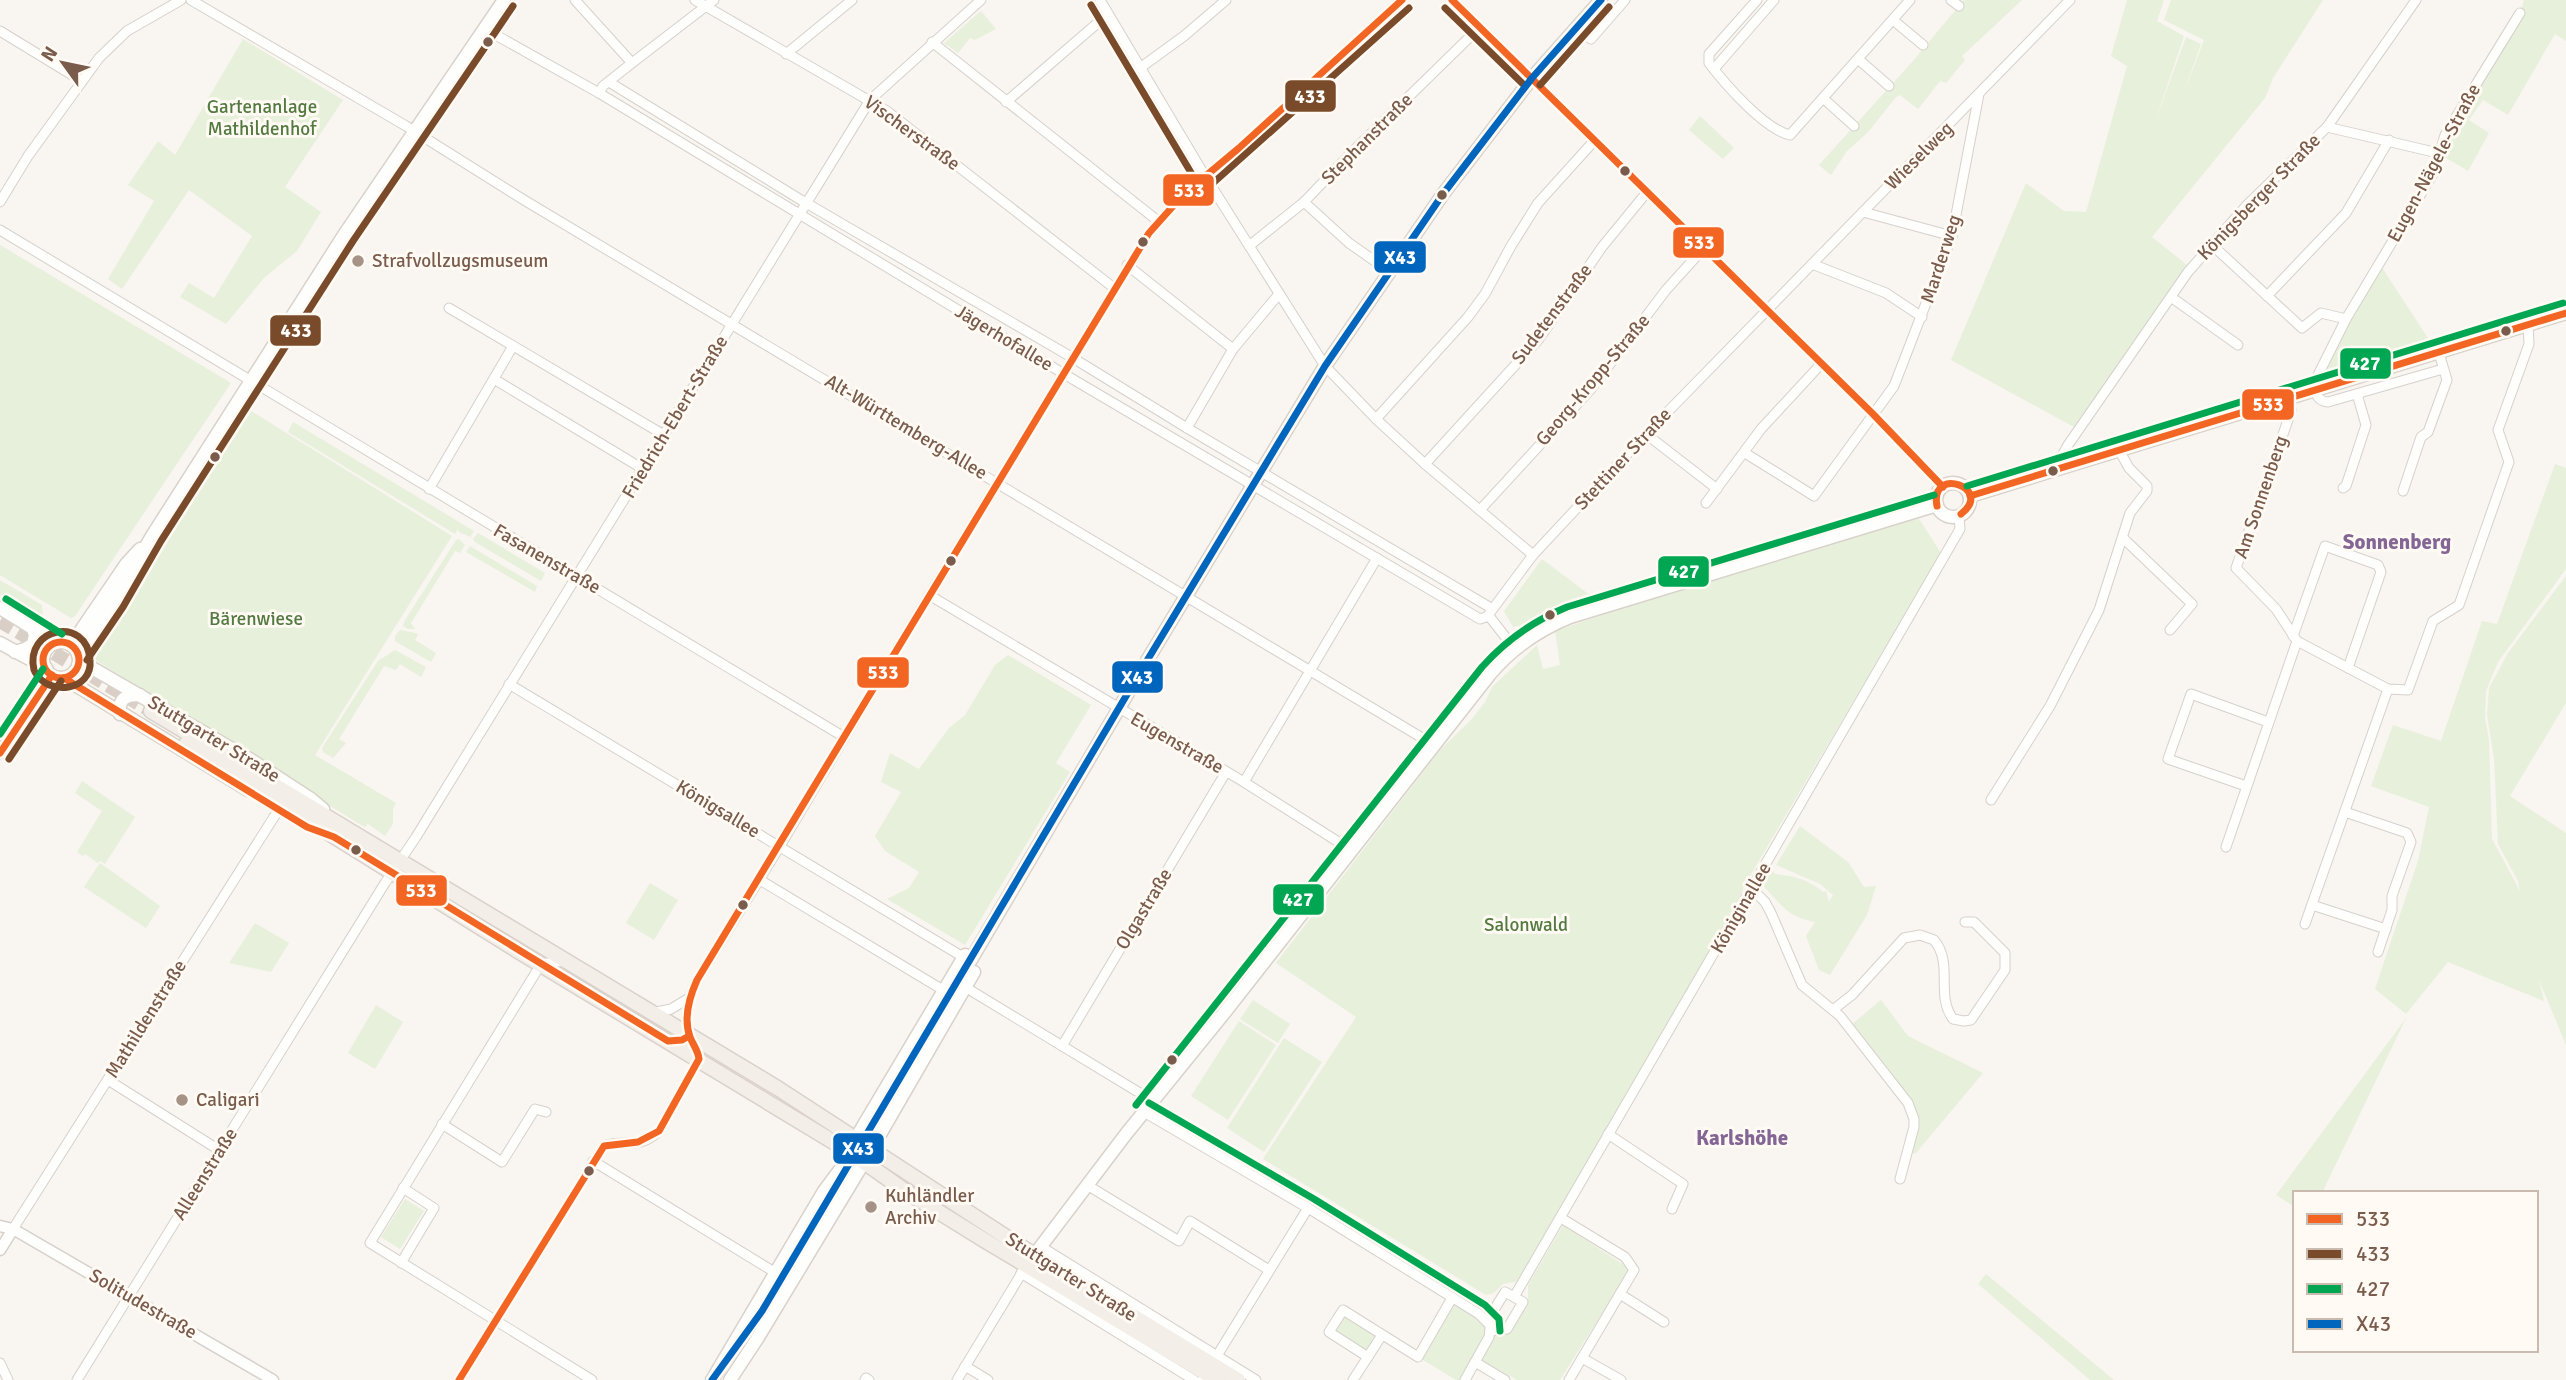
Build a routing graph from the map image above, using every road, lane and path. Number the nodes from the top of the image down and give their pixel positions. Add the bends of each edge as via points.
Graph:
1 (181, 0) edge
2 (191, 0) edge
3 (504, 0) edge
4 (575, 0) edge
5 (695, 0) edge
6 (852, 0) edge
7 (981, 0) edge
8 (1226, 0) edge
9 (1402, 0) edge
10 (1452, 0) edge
11 (1601, 0) edge
12 (1625, 0) edge
13 (1757, 0) edge
14 (1774, 0) edge
15 (1910, 0) edge
16 (2070, 0) edge
17 (2416, 0) edge
18 (1102, 1) edge
19 (710, 3) edge
20 (2520, 13) dead end
21 (1108, 14) junction
22 (1893, 20) junction
23 (1480, 27) junction
24 (485, 29) junction
25 (1576, 29) junction
26 (0, 30) edge
27 (932, 42) junction
28 (1923, 46) dead end
29 (786, 54) junction
30 (1858, 59) junction
31 (632, 63) junction
32 (1140, 68) junction
33 (1714, 69) junction
34 (1532, 78) junction
35 (82, 81) junction
36 (608, 82) junction
37 (1889, 86) dead end
38 (599, 93) junction
39 (1979, 93) junction
40 (1824, 99) junction
41 (870, 100) junction
42 (1006, 102) junction
43 (1854, 126) dead end
44 (2327, 127) junction
45 (415, 131) junction
46 (2389, 140) junction
47 (1594, 141) junction
48 (2438, 153) junction
49 (1205, 176) junction
50 (1647, 192) junction
51 (0, 202) edge
52 (806, 202) junction
53 (1304, 202) junction
54 (1863, 212) junction
55 (798, 215) junction
56 (1158, 221) junction
57 (0, 230) edge
58 (1952, 236) junction
59 (2211, 244) junction
60 (1249, 246) junction
61 (1703, 249) junction
62 (1812, 264) junction
63 (1127, 265) junction
64 (1389, 271) junction
65 (1114, 288) junction
66 (1279, 294) junction
67 (2267, 296) junction
68 (2171, 297) junction
69 (449, 308) dead end
70 (1766, 310) junction
71 (2566, 313) edge
72 (1922, 317) junction
73 (2346, 318) junction
74 (732, 324) junction
75 (2528, 325) junction
76 (2238, 345) dead end
77 (513, 346) junction
78 (1233, 349) junction
79 (2439, 353) junction
80 (1073, 358) junction
81 (1822, 363) junction
82 (1325, 366) junction
83 (2443, 369) junction
84 (1063, 374) junction
85 (494, 379) junction
86 (251, 380) junction
87 (2315, 389) junction
88 (2357, 394) junction
89 (2289, 398) junction
90 (1873, 414) junction
91 (1376, 419) junction
92 (1187, 428) junction
93 (1646, 434) junction
94 (664, 435) junction
95 (2119, 450) junction
96 (1745, 453) junction
97 (1425, 464) junction
98 (2063, 466) junction
99 (643, 469) junction
100 (1261, 472) junction
101 (997, 482) junction
102 (1253, 484) junction
103 (1943, 487) junction
104 (2343, 488) dead end
105 (429, 489) junction
106 (1717, 489) junction
107 (2403, 491) dead end
108 (1970, 496) junction
109 (1706, 503) dead end
110 (1937, 505) junction
111 (1480, 510) junction
112 (1959, 516) junction
113 (2123, 538) junction
114 (1533, 555) junction
115 (1377, 558) junction
116 (577, 576) junction
117 (929, 596) junction
118 (1186, 596) junction
119 (0, 608) edge
120 (1490, 612) junction
121 (32, 627) junction
122 (2169, 630) dead end
123 (2295, 638) junction
124 (0, 643) edge
125 (56, 643) junction
126 (1514, 648) junction
127 (15, 652) junction
128 (77, 653) junction
129 (2348, 667) junction
130 (1310, 670) junction
131 (54, 674) junction
132 (509, 684) junction
133 (2388, 689) junction
134 (140, 695) junction
135 (1119, 710) junction
136 (120, 714) junction
137 (148, 716) tunnel mouth
138 (2268, 722) junction
139 (844, 737) junction
140 (1434, 745) junction
141 (1, 750) edge
142 (1226, 772) junction
143 (1244, 782) junction
144 (2246, 786) junction
145 (1991, 800) dead end
146 (279, 809) junction
147 (2345, 812) junction
148 (338, 832) junction
149 (780, 846) junction
150 (2226, 846) dead end
151 (1352, 850) junction
152 (400, 860) junction
153 (391, 873) junction
154 (760, 880) junction
155 (1752, 889) junction
156 (1007, 898) junction
157 (2312, 905) junction
158 (1965, 922) dead end
159 (2305, 923) dead end
160 (2386, 929) junction
161 (2378, 952) dead end
162 (964, 957) junction
163 (565, 961) junction
164 (541, 964) junction
165 (965, 988) junction
166 (943, 990) junction
167 (689, 998) junction
168 (1834, 1009) junction
169 (652, 1014) junction
170 (689, 1035) junction
171 (668, 1041) junction
172 (1062, 1046) junction
173 (725, 1057) junction
174 (699, 1059) junction
175 (108, 1080) junction
176 (1153, 1101) junction
177 (545, 1112) dead end
178 (1144, 1112) junction
179 (875, 1123) tunnel mouth
180 (442, 1124) junction
181 (1608, 1134) junction
182 (853, 1145) junction
183 (871, 1148) junction
184 (219, 1150) junction
185 (593, 1161) junction
186 (864, 1162) junction
187 (1900, 1179) dead end
188 (1087, 1185) junction
189 (403, 1188) junction
190 (831, 1196) tunnel mouth
191 (1308, 1208) junction
192 (1672, 1209) dead end
193 (1561, 1218) junction
194 (0, 1226) edge
195 (13, 1229) junction
196 (0, 1250) edge
197 (1031, 1260) junction
198 (401, 1262) junction
199 (1269, 1270) junction
200 (776, 1273) junction
201 (1620, 1294) junction
202 (129, 1297) junction
203 (1514, 1297) junction
204 (1452, 1298) junction
205 (762, 1311) junction
206 (495, 1321) junction
207 (1664, 1322) dead end
208 (1489, 1326) junction
209 (1382, 1335) junction
210 (1368, 1356) junction
211 (1582, 1358) junction
212 (1475, 1362) junction
213 (0, 1363) edge
214 (965, 1366) junction
215 (1208, 1372) edge
216 (732, 1376) edge
217 (714, 1377) edge
218 (8, 1380) edge
219 (77, 1380) edge
220 (273, 1380) edge
221 (459, 1380) edge
222 (592, 1380) edge
223 (957, 1380) edge
224 (988, 1380) edge
225 (1238, 1380) edge
226 (1256, 1380) edge
227 (1353, 1380) edge
228 (1465, 1380) edge
229 (1505, 1380) edge
230 (1569, 1380) edge
231 (1621, 1380) edge

1 - 35 street via 114,41
2 - 45 street, Alt-Württemberg-Allee
3 - 24 main road
4 - 31 street
5 - 19 street, Vischerstraße
6 - 29 street
7 - 27 street, Friedrich-Ebert-Straße
8 - 32 street
9 - 49 street
10 - 23 street
11 - 25 main road
12 - 25 street via 1591,39
13 - 33 street via 1709,54
14 - 33 street
15 - 22 street
16 - 39 street, Wieselweg
17 - 44 street, Königsberger Straße
18 - 21 street
19 - 29 street, Vischerstraße
19 - 31 street
20 - 48 street, Eugen-Nägele-Straße
21 - 32 street
21 - 42 street
22 - 28 street
22 - 30 street
23 - 34 street
23 - 53 street, Stephanstraße
24 - 38 street, Jägerhofallee
24 - 45 main road
25 - 34 main road
26 - 35 street
27 - 41 street, Friedrich-Ebert-Straße
27 - 42 street
29 - 41 street, Vischerstraße
30 - 37 street
30 - 40 street
31 - 36 street
32 - 49 street
33 - 40 street via 1744,103 1786,135
34 - 47 street
34 - 64 main road
35 - 51 street
36 - 38 street
36 - 52 street, Jägerhofallee
38 - 55 street, Jägerhofallee
39 - 54 street, Wieselweg
39 - 58 street, Marderweg
40 - 43 street
41 - 52 street, Friedrich-Ebert-Straße
41 - 65 street, Vischerstraße
42 - 56 street
44 - 46 street
44 - 59 street, Königsberger Straße
45 - 74 street, Alt-Württemberg-Allee
45 - 86 main road
46 - 48 street
46 - 67 street via 2346,213
47 - 50 street
47 - 91 street via 1538,204 1468,317
48 - 73 street, Eugen-Nägele-Straße via 2434,172
49 - 56 street
49 - 60 street
50 - 61 street
50 - 97 street, Sudetenstraße via 1602,247 1539,339
52 - 55 street, Friedrich-Ebert-Straße
52 - 80 street, Jägerhofallee
53 - 60 street, Stephanstraße
53 - 64 street
54 - 58 street
54 - 62 street, Wieselweg
55 - 74 street, Friedrich-Ebert-Straße
55 - 84 street, Jägerhofallee
56 - 63 street
57 - 86 street, Fasanenstraße
58 - 72 street, Marderweg
59 - 67 street
59 - 68 street, Königsberger Straße
60 - 66 street
61 - 70 street
61 - 111 street, Georg-Kropp-Straße via 1591,389
62 - 70 street, Wieselweg
62 - 72 street via 1886,293
63 - 65 street
63 - 78 street
64 - 82 main road
65 - 80 street
66 - 78 street
66 - 82 street
67 - 73 street via 2302,328 2321,313
68 - 76 street
68 - 98 street, Königsberger Straße via 2068,445
69 - 77 street
70 - 81 street
70 - 93 street, Stettiner Straße
71 - 75 main road
72 - 90 street, Marderweg via 1894,386
73 - 87 street, Eugen-Nägele-Straße via 2313,380
74 - 94 street, Friedrich-Ebert-Straße
74 - 101 street, Alt-Württemberg-Allee
75 - 79 main road
75 - 133 street via 2529,344 2498,430 2509,462 2459,605 2433,621 2408,690
77 - 85 street
77 - 94 street
78 - 92 street
79 - 83 street
79 - 87 main road
80 - 84 street
80 - 92 street, Jägerhofallee
81 - 90 street
81 - 96 street
82 - 91 street
82 - 100 main road
83 - 88 street
83 - 107 street via 2447,380
84 - 101 street
84 - 102 street, Jägerhofallee
85 - 99 street
85 - 105 street
86 - 105 street, Fasanenstraße
86 - 128 main road
87 - 88 street via 2318,397 2328,402
87 - 89 main road
88 - 104 street via 2366,425
89 - 95 main road
89 - 123 street, Am Sonnenberg via 2288,420 2236,568 2276,609
90 - 96 street, Marderweg via 1814,496
90 - 103 street
91 - 97 street
92 - 100 street, Jägerhofallee
93 - 106 street
93 - 114 street, Stettiner Straße
94 - 99 street, Friedrich-Ebert-Straße
95 - 98 main road
95 - 113 street via 2147,486 2130,513
96 - 106 street
97 - 111 street
98 - 108 main road
99 - 116 street, Friedrich-Ebert-Straße
100 - 102 main road
100 - 120 street, Jägerhofallee
101 - 117 street
101 - 118 street, Alt-Württemberg-Allee
102 - 115 street, Jägerhofallee
102 - 118 main road
103 - 108 main road via 1961,485
103 - 110 main road
105 - 116 street, Fasanenstraße
106 - 109 street
108 - 112 main road via 1969,506
110 - 112 main road via 1946,515
110 - 126 main road via 1570,617 1548,625
111 - 114 street
112 - 155 street, Königinallee via 1960,529
113 - 122 street via 2192,604
113 - 145 street via 2099,610 2050,706
114 - 120 street, Stettiner Straße
115 - 120 street, Jägerhofallee via 1480,619
115 - 130 street
116 - 132 street, Friedrich-Ebert-Straße
116 - 139 street, Fasanenstraße
117 - 135 street, Eugenstraße
117 - 139 street
118 - 130 street, Alt-Württemberg-Allee
118 - 135 main road
119 - 121 main road
120 - 126 street, Jägerhofallee
121 - 125 main road
121 - 127 main road via 33,644
123 - 129 street, Am Sonnenberg
123 - 129 street via 2325,546 2378,565 2381,572
123 - 138 street
124 - 127 main road, Stuttgarter Straße
125 - 128 main road via 64,642
125 - 131 main road via 44,653
126 - 140 main road
127 - 131 main road, Stuttgarter Straße
128 - 131 main road via 74,673
128 - 134 main road, Stuttgarter Straße
129 - 133 street, Am Sonnenberg
130 - 140 street, Alt-Württemberg-Allee
130 - 143 street
131 - 136 main road, Stuttgarter Straße
131 - 141 street
132 - 149 street, Königsallee
132 - 152 street, Friedrich-Ebert-Straße
133 - 147 street
134 - 136 main road via 122,699
134 - 148 main road, Stuttgarter Straße via 301,792
135 - 142 street, Eugenstraße
135 - 156 main road
136 - 146 main road, Stuttgarter Straße
137 - 148 main road, Stuttgarter Straße via 300,814
138 - 144 street
138 - 144 street via 2191,694 2168,759
139 - 149 street
140 - 151 main road
142 - 143 street, Eugenstraße
142 - 172 street, Olgastraße
143 - 151 street, Eugenstraße
144 - 150 street
146 - 148 main road, Stuttgarter Straße via 307,827
146 - 175 street, Mathildenstraße
147 - 157 street
147 - 160 street via 2407,833 2411,842
148 - 152 main road, Stuttgarter Straße
148 - 153 main road, Stuttgarter Straße
149 - 154 street
149 - 162 street, Königsallee
151 - 176 main road
152 - 153 street, Alleenstraße
152 - 163 main road, Stuttgarter Straße
153 - 164 main road, Stuttgarter Straße
153 - 184 street, Alleenstraße
154 - 166 street
154 - 167 street
155 - 168 street via 1771,913 1802,985
155 - 181 street, Königinallee
156 - 162 main road via 985,922
156 - 165 main road via 996,930
156 - 179 main road
157 - 159 street
157 - 160 street
158 - 168 street via 1974,922 2005,953 2005,970 1971,1020 1953,1019 1945,1009 1943,956 1934,940 1920,935 1903,938 1852,996
160 - 161 street
162 - 166 main road
163 - 164 street
163 - 169 main road, Stuttgarter Straße
164 - 171 main road, Stuttgarter Straße
164 - 180 street
165 - 172 street
165 - 183 main road
166 - 182 main road
167 - 169 street
167 - 170 street
168 - 187 street via 1911,1111 1914,1127
169 - 170 main road, Stuttgarter Straße
170 - 171 street
170 - 173 main road, Stuttgarter Straße
170 - 174 street
171 - 174 main road, Stuttgarter Straße
172 - 176 street
173 - 174 street
173 - 182 main road, Stuttgarter Straße
174 - 182 main road, Stuttgarter Straße
174 - 185 street via 650,1140 611,1143
175 - 184 street
175 - 195 street, Mathildenstraße
176 - 178 main road
177 - 180 street via 535,1108 502,1162
178 - 188 main road
178 - 191 street
180 - 189 street
181 - 192 street via 1683,1184
181 - 193 street, Königinallee
182 - 183 main road, Stuttgarter Straße
182 - 186 main road, Stuttgarter Straße
182 - 200 main road
183 - 186 main road
183 - 197 main road, Stuttgarter Straße
184 - 202 street, Alleenstraße
185 - 200 street
185 - 206 street
186 - 197 main road, Stuttgarter Straße via 905,1191
186 - 216 main road
188 - 197 main road
188 - 199 street via 1179,1241 1190,1221
189 - 198 street via 434,1209
189 - 198 street via 370,1243
190 - 205 main road
191 - 199 street
191 - 204 street
193 - 201 street via 1625,1256 1634,1270
193 - 203 street, Königinallee
194 - 195 street, Solitudestraße
195 - 196 street
195 - 202 street, Solitudestraße
197 - 214 street
197 - 215 main road, Stuttgarter Straße
197 - 215 street, Stuttgarter Straße
198 - 206 street
199 - 215 street
200 - 217 main road
201 - 207 street
201 - 211 street
202 - 219 street, Alleenstraße
202 - 220 street, Solitudestraße
203 - 208 street, Königinallee via 1505,1292
203 - 208 street, Königinallee via 1523,1302 1507,1329
204 - 208 street
204 - 209 street via 1418,1357
205 - 216 main road
205 - 217 main road
206 - 221 street
206 - 222 street
208 - 212 street, Königinallee
209 - 210 street
209 - 210 street via 1343,1310 1329,1332
210 - 227 street
211 - 230 street
211 - 231 street
212 - 228 street, Königinallee
212 - 229 street
213 - 218 street
214 - 223 street
214 - 224 street
215 - 225 main road, Stuttgarter Straße
215 - 226 street, Stuttgarter Straße

